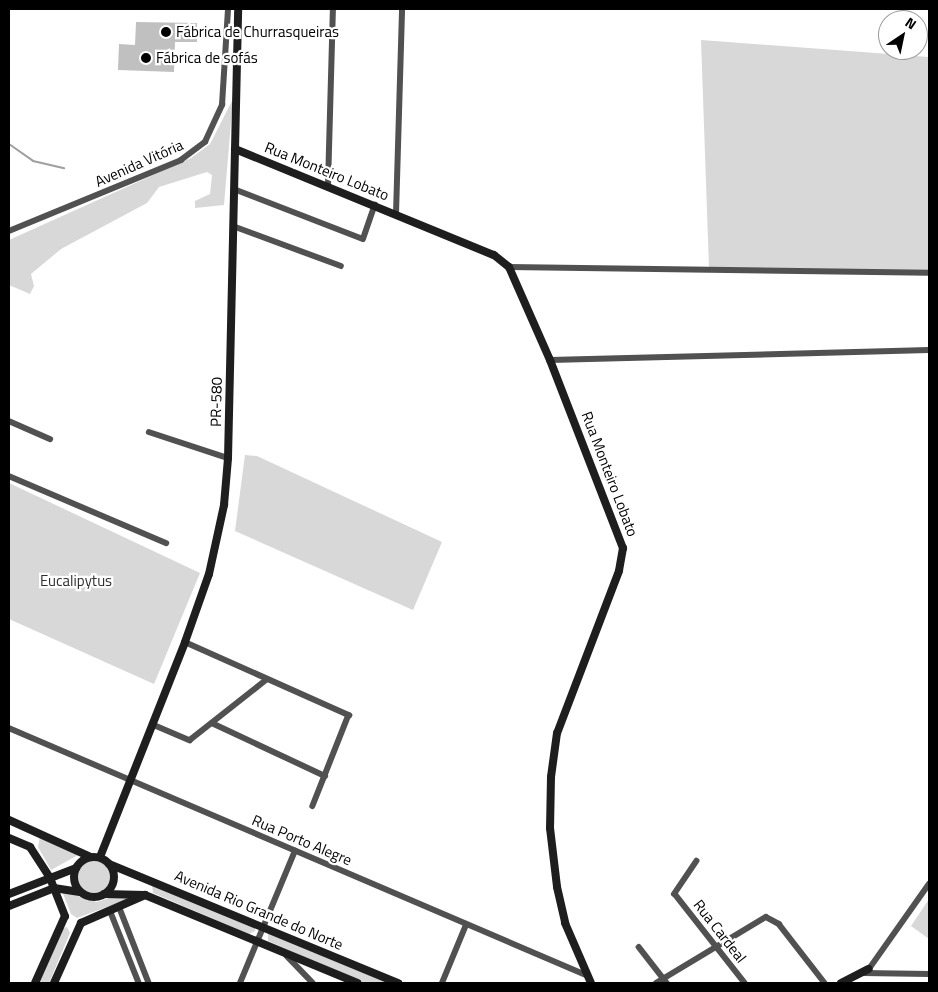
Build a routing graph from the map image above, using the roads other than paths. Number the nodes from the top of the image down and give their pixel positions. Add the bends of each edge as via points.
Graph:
1 (228, 9) edge
2 (238, 9) edge
3 (333, 9) edge
4 (402, 9) edge
5 (235, 149) junction
6 (328, 185) junction
7 (234, 189) junction
8 (376, 205) junction
9 (396, 214) junction
10 (233, 226) junction
11 (9, 232) edge
12 (341, 266) dead end
13 (509, 267) junction
14 (929, 273) edge
15 (929, 350) edge
16 (550, 360) junction
17 (9, 422) edge
18 (149, 432) dead end
19 (50, 439) dead end
20 (228, 458) junction
21 (9, 476) edge
22 (166, 543) dead end
23 (185, 642) junction
24 (266, 680) junction
25 (212, 723) junction
26 (154, 725) junction
27 (9, 728) edge
28 (325, 776) junction
29 (130, 780) junction
30 (313, 806) dead end
31 (9, 820) edge
32 (37, 832) junction
33 (9, 838) edge
34 (30, 847) junction
35 (295, 851) junction
36 (91, 857) junction
37 (100, 857) junction
38 (697, 861) dead end
39 (109, 864) junction
40 (76, 868) junction
41 (50, 878) junction
42 (150, 879) junction
43 (929, 884) edge
44 (54, 888) junction
45 (9, 894) edge
46 (84, 894) junction
47 (104, 894) junction
48 (145, 895) junction
49 (9, 906) edge
50 (120, 906) junction
51 (110, 910) junction
52 (65, 916) junction
53 (81, 923) junction
54 (466, 925) junction
55 (264, 926) junction
56 (258, 940) junction
57 (716, 946) junction
58 (639, 947) dead end
59 (279, 950) junction
60 (866, 971) junction
61 (929, 974) edge
62 (586, 975) junction
63 (665, 981) edge
64 (35, 983) edge
65 (54, 983) edge
66 (139, 983) edge
67 (149, 983) edge
68 (240, 983) edge
69 (313, 983) edge
70 (357, 983) edge
71 (398, 983) edge
72 (442, 983) edge
73 (591, 983) edge
74 (656, 983) edge
75 (745, 983) edge
76 (825, 983) edge
77 (841, 983) edge

1 - 11 street, Avenida Vitória via 223,100 218,121 206,142 181,160
2 - 5 main road, PR-580 / PR-580
3 - 6 street
4 - 9 street
5 - 6 main road, Rua Monteiro Lobato
5 - 7 main road, PR-580 / PR-580
6 - 8 main road, Rua Monteiro Lobato
7 - 8 street via 363,239
7 - 10 main road, PR-580 / PR-580
8 - 9 main road, Rua Monteiro Lobato
9 - 13 main road, Rua Monteiro Lobato via 494,255
10 - 12 street
10 - 20 main road, PR-580 / PR-580
13 - 14 street
13 - 16 main road, Rua Monteiro Lobato
15 - 16 street
16 - 62 main road, Rua Monteiro Lobato via 623,548 619,571 557,732 551,777 550,828 557,887 566,923
17 - 19 street
18 - 20 street
20 - 23 main road, PR-580 / PR-580 via 217,541
21 - 22 street
23 - 24 street
23 - 26 main road, PR-580 / PR-580
24 - 25 street
24 - 28 street via 349,715
25 - 26 street via 190,740
25 - 28 street
26 - 29 main road, PR-580 / PR-580
27 - 29 street, Rua Porto Alegre
28 - 30 street
29 - 35 street, Rua Porto Alegre
29 - 37 main road, PR-580
31 - 32 main road
32 - 34 main road
32 - 36 main road
33 - 34 main road
34 - 41 main road
35 - 54 street, Rua Porto Alegre
35 - 55 street
36 - 37 main road
36 - 40 main road
37 - 39 main road
38 - 57 street, Rua Cardeal via 674,894
39 - 42 main road, Avenida Rio Grande do Norte
39 - 47 main road via 114,880
40 - 41 main road
40 - 46 main road via 76,885
41 - 44 main road
41 - 45 main road
42 - 48 main road
42 - 55 main road, Avenida Rio Grande do Norte
43 - 60 street
44 - 46 main road
44 - 49 main road
44 - 52 main road
46 - 47 main road
47 - 48 main road, Avenida Rio Grande do Norte
48 - 50 main road
48 - 56 main road, Avenida Rio Grande do Norte
50 - 51 main road
50 - 67 street
51 - 53 main road
51 - 66 street
52 - 53 main road
52 - 64 main road
53 - 65 main road
54 - 62 street, Rua Porto Alegre
54 - 72 street
55 - 56 street
55 - 71 main road, Avenida Rio Grande do Norte
56 - 59 main road, Avenida Rio Grande do Norte
56 - 68 street
57 - 63 street
57 - 75 street, Rua Cardeal
57 - 76 street via 766,917 772,919
58 - 63 street
59 - 69 street
59 - 70 main road, Avenida Rio Grande do Norte
60 - 61 street
60 - 77 main road
62 - 73 main road, Rua Monteiro Lobato
63 - 74 street

